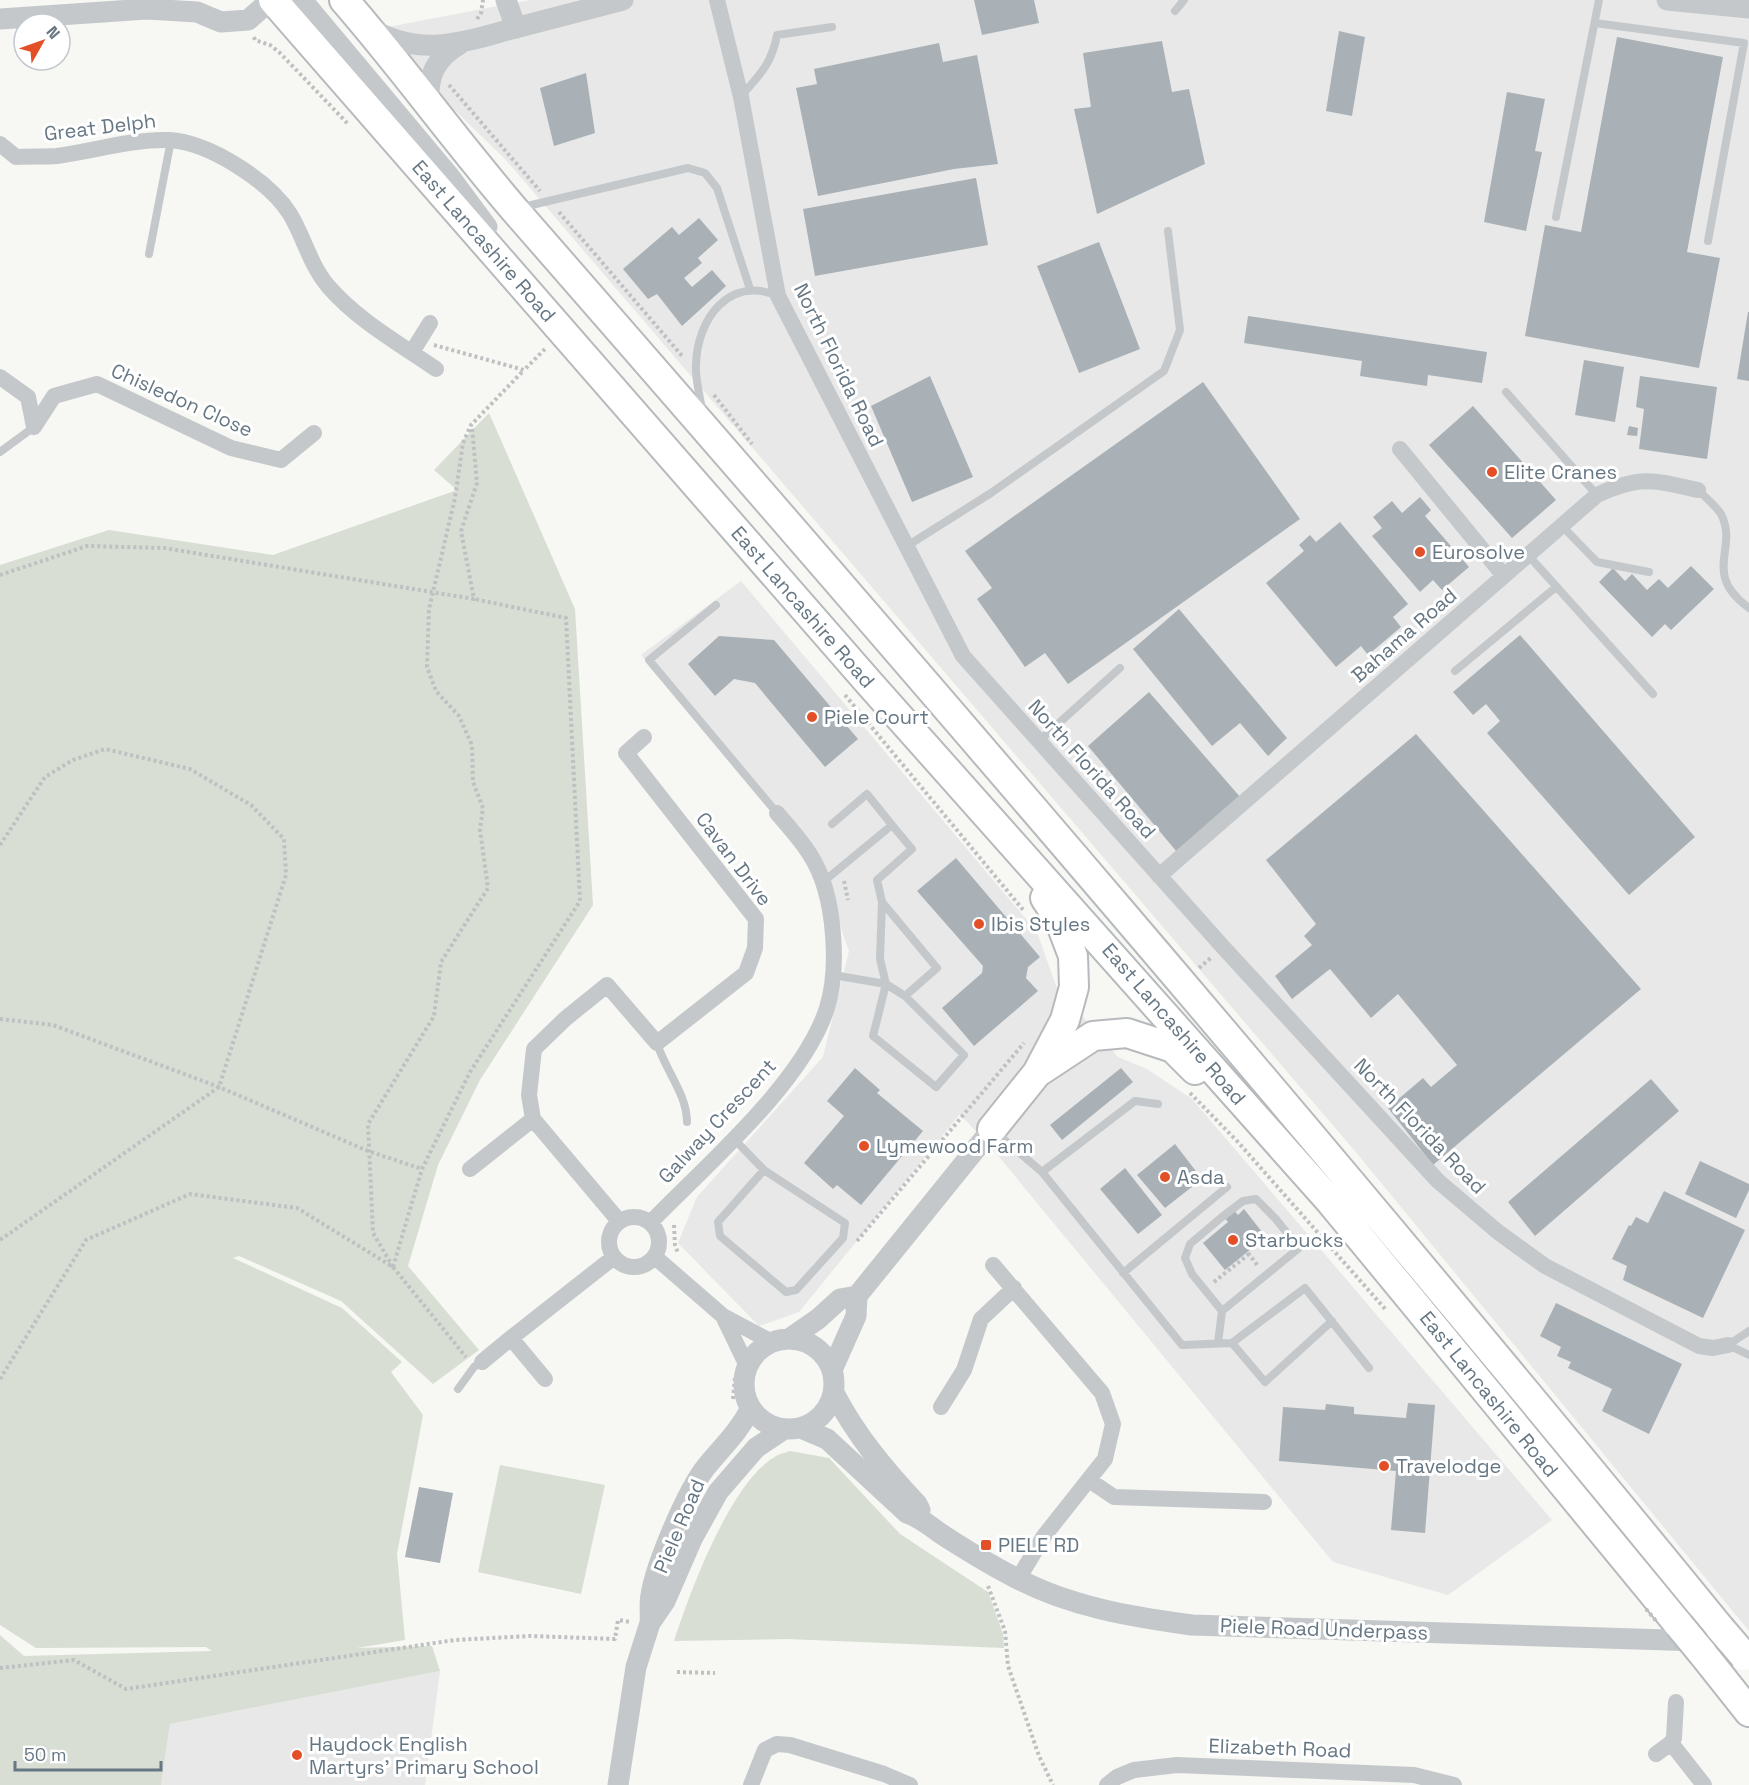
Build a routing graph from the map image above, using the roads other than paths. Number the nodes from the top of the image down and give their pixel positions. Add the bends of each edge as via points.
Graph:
1 (217, 0) edge
2 (272, 0) edge
3 (302, 0) edge
4 (344, 0) edge
5 (506, 0) edge
6 (623, 0) edge
7 (717, 0) edge
8 (1184, 0) edge
9 (1599, 0) edge
10 (1667, 0) edge
11 (1749, 8) edge
12 (1175, 10) dead end
13 (197, 12) junction
14 (0, 19) edge
15 (1595, 23) junction
16 (367, 27) junction
17 (832, 27) dead end
18 (516, 28) junction
19 (461, 44) junction
20 (741, 97) junction
21 (429, 107) junction
22 (171, 140) junction
23 (0, 144) edge
24 (514, 209) junction
25 (1556, 217) dead end
26 (1168, 231) dead end
27 (1708, 241) dead end
28 (149, 254) dead end
29 (750, 289) junction
30 (778, 296) junction
31 (430, 323) dead end
32 (415, 346) junction
33 (564, 347) junction
34 (436, 369) dead end
35 (0, 377) edge
36 (1506, 392) dead end
37 (704, 425) junction
38 (34, 427) junction
39 (314, 433) dead end
40 (1400, 449) dead end
41 (0, 452) edge
42 (1698, 490) joint
43 (1597, 495) junction
44 (1562, 526) junction
45 (907, 546) junction
46 (1528, 555) junction
47 (1649, 572) dead end
48 (1504, 576) junction
49 (1556, 587) junction
50 (717, 605) dead end
51 (1749, 608) edge
52 (1120, 668) dead end
53 (1455, 671) dead end
54 (1653, 694) dead end
55 (644, 737) dead end
56 (1038, 741) junction
57 (777, 813) joint
58 (832, 824) dead end
59 (892, 825) junction
60 (997, 826) junction
61 (1159, 876) junction
62 (823, 882) junction
63 (882, 902) junction
64 (833, 975) junction
65 (886, 984) junction
66 (905, 996) junction
67 (657, 1043) junction
68 (1037, 1073) junction
69 (1158, 1104) dead end
70 (533, 1119) junction
71 (687, 1122) dead end
72 (992, 1129) junction
73 (733, 1137) junction
74 (470, 1169) dead end
75 (764, 1170) junction
76 (1042, 1172) junction
77 (1227, 1187) dead end
78 (1330, 1201) junction
79 (619, 1221) junction
80 (651, 1222) junction
81 (614, 1257) junction
82 (655, 1257) junction
83 (993, 1265) dead end
84 (1123, 1273) junction
85 (1014, 1288) junction
86 (857, 1296) junction
87 (1222, 1311) junction
88 (723, 1316) junction
89 (1332, 1321) junction
90 (1749, 1331) edge
91 (512, 1338) junction
92 (780, 1340) junction
93 (1218, 1343) junction
94 (1232, 1343) junction
95 (1728, 1345) junction
96 (1749, 1355) edge
97 (478, 1365) joint
98 (740, 1367) junction
99 (1369, 1368) dead end
100 (832, 1370) junction
101 (545, 1379) dead end
102 (458, 1389) dead end
103 (834, 1393) junction
104 (940, 1407) dead end
105 (742, 1408) junction
106 (792, 1429) junction
107 (1089, 1480) junction
108 (1264, 1502) dead end
109 (923, 1519) junction
110 (1018, 1579) junction
111 (650, 1623) junction
112 (1747, 1654) edge
113 (1676, 1702) dead end
114 (1749, 1712) edge
115 (1671, 1743) junction
116 (1656, 1754) dead end
117 (618, 1785) edge
118 (751, 1785) edge
119 (910, 1785) edge
120 (1107, 1785) edge
121 (1454, 1785) edge
122 (1704, 1785) edge

1 - 13 street
2 - 13 street via 248,20 221,22
2 - 33 highway, East Lancashire Road
3 - 33 street via 450,177
4 - 16 highway, East Lancashire Road
5 - 18 street
6 - 18 street
7 - 20 street, North Florida Road
8 - 12 lane
9 - 15 lane
10 - 11 street
13 - 14 street via 147,9
15 - 25 lane
15 - 27 lane via 1744,43
16 - 19 street via 414,45
16 - 21 highway, East Lancashire Road
17 - 20 lane via 777,35 774,54 766,68
18 - 19 street
19 - 21 street via 446,52 432,70
20 - 30 street, North Florida Road
21 - 24 highway, East Lancashire Road
22 - 23 street, Great Delph via 137,141 56,156 16,157
22 - 28 lane
22 - 32 street, Great Delph via 210,152 258,179 290,213 328,286 345,303
24 - 29 lane via 688,168 705,173 717,188
24 - 37 highway, East Lancashire Road
26 - 45 lane via 1180,330 1164,371 991,493
29 - 30 lane
29 - 37 lane via 732,295 704,325 696,366
30 - 45 street, North Florida Road
31 - 32 street
32 - 34 street, Great Delph
33 - 60 highway, East Lancashire Road
35 - 38 street via 28,397
36 - 43 lane
37 - 112 highway, East Lancashire Road, bridge via 1486,1341 1720,1628
38 - 39 street, Chisledon Close via 54,396 98,384 231,448 281,460
38 - 41 lane
40 - 48 street
42 - 43 street, Bahama Road via 1650,479
42 - 51 lane via 1721,514 1726,540 1722,558 1725,578 1737,599
43 - 44 street, Bahama Road
44 - 46 street, Bahama Road
44 - 47 lane via 1597,562
45 - 56 street, North Florida Road via 963,656
46 - 48 street, Bahama Road
46 - 49 lane
48 - 61 street, Bahama Road
49 - 53 lane
49 - 54 lane
50 - 57 lane via 650,660
52 - 56 lane
55 - 67 street, Cavan Drive via 626,753 756,919 755,948 746,973
56 - 61 street, North Florida Road
57 - 62 street, Galway Crescent via 809,854
58 - 59 lane via 867,794
59 - 62 lane
59 - 63 lane via 912,849 877,880
60 - 68 highway via 1059,919 1073,956 1074,987 1065,1020
60 - 78 highway, East Lancashire Road
61 - 95 street, North Florida Road via 1438,1181 1497,1232 1545,1266 1699,1346
62 - 64 street, Galway Crescent via 831,914
63 - 65 lane via 880,959
63 - 66 lane via 937,968
64 - 65 lane
64 - 73 street, Galway Crescent via 827,1008 797,1067
65 - 66 lane
65 - 66 lane via 873,1036 936,1087 964,1055
67 - 70 street via 607,985 534,1049 529,1095
67 - 71 lane via 684,1104
68 - 72 highway
68 - 78 highway via 1093,1036 1127,1033 1173,1048
69 - 76 lane via 1135,1101
70 - 74 street
70 - 79 street
72 - 76 lane
72 - 86 street
73 - 75 lane
73 - 80 street, Galway Crescent
75 - 75 lane via 845,1223 843,1238 796,1290 786,1292 720,1236 718,1222
76 - 84 lane
77 - 84 lane
78 - 114 highway, East Lancashire Road, bridge
79 - 80 street via 632,1216
79 - 81 street via 609,1238
80 - 82 street via 660,1242
81 - 82 street via 635,1267
81 - 91 street
82 - 88 street
83 - 85 street
84 - 93 lane via 1182,1344
85 - 104 street via 981,1319 964,1370
85 - 107 street via 1102,1393 1113,1424 1105,1459
86 - 92 street via 840,1299 818,1319
86 - 100 street via 856,1316
87 - 87 lane via 1192,1274 1185,1258 1190,1244 1242,1201 1256,1199 1299,1248
87 - 93 lane
88 - 92 street
88 - 98 street
89 - 94 lane via 1305,1288
89 - 94 lane via 1265,1382
89 - 99 lane
90 - 95 lane
91 - 97 street
91 - 101 street
92 - 98 street via 759,1350
92 - 100 street via 804,1341 817,1348
93 - 94 lane
95 - 96 lane
97 - 102 lane
98 - 105 street via 744,1387
100 - 103 street
103 - 106 street via 822,1415
103 - 109 street, Piele Road Underpass via 849,1422 917,1504
105 - 106 street via 769,1424
105 - 111 street, Piele Road via 740,1429 694,1484 666,1548 651,1595
106 - 109 street, Piele Road Underpass via 828,1439 907,1513
106 - 111 street, Piele Road via 756,1448 718,1492 692,1539 666,1601
107 - 108 street via 1114,1497
107 - 110 street via 1044,1536
109 - 110 street, Piele Road Underpass via 947,1538
110 - 112 street, Piele Road Underpass via 1133,1617 1192,1625
111 - 117 street, Piele Road via 636,1667
113 - 115 street
115 - 116 street
115 - 122 street
118 - 119 street via 765,1750 777,1744 790,1744
120 - 121 street, Elizabeth Road via 1134,1770 1177,1765 1414,1775

